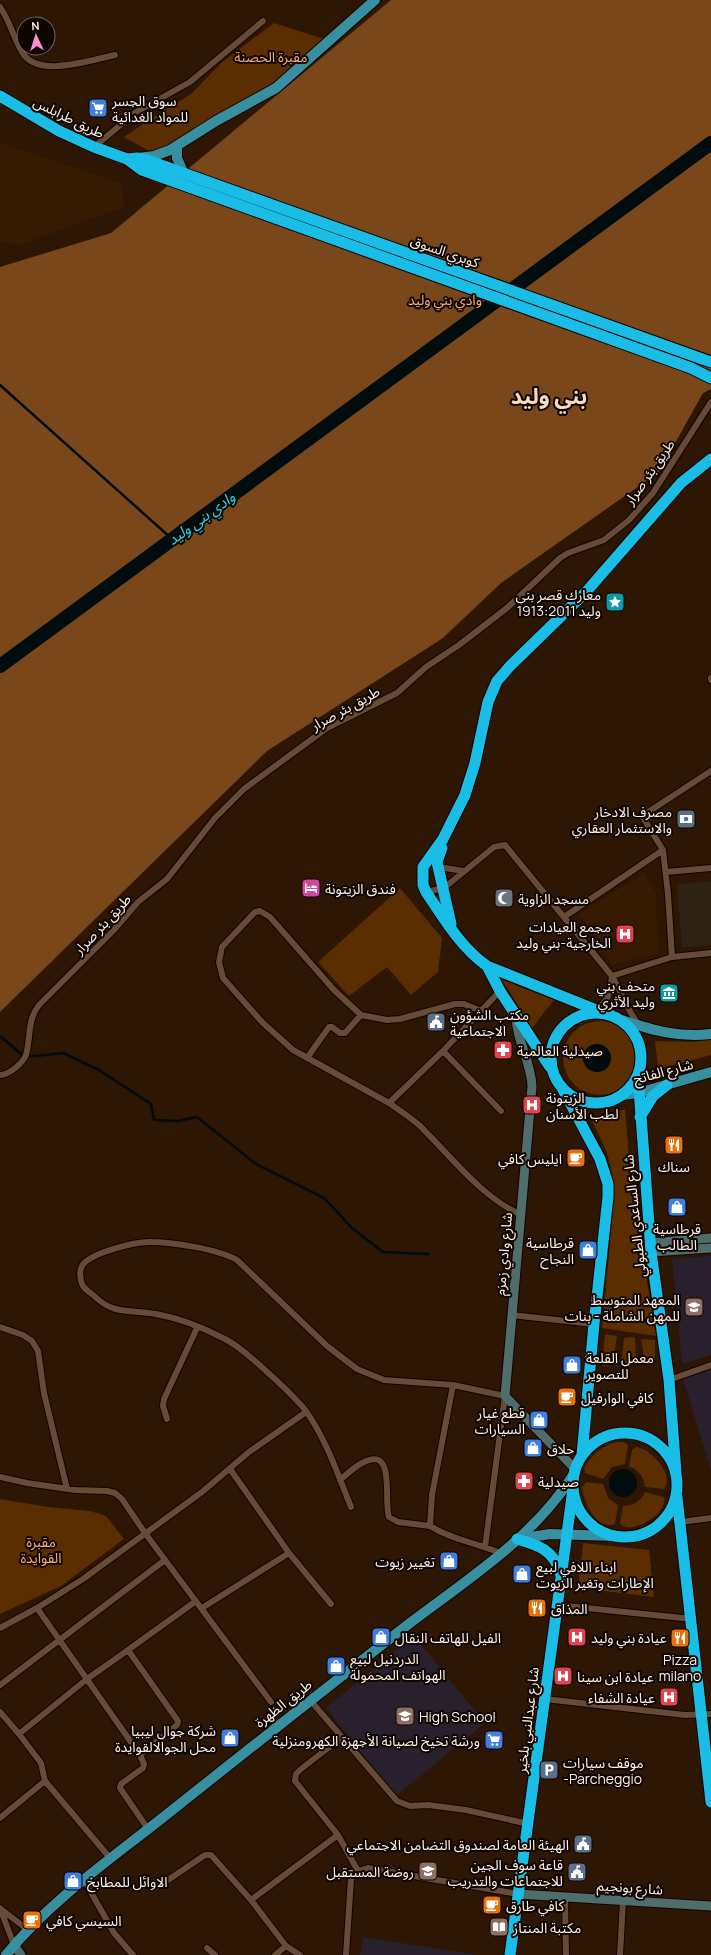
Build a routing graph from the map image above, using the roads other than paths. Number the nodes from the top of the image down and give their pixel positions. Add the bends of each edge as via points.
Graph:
1 (375, 0) edge
2 (0, 7) edge
3 (263, 21) dead end
4 (115, 55) dead end
5 (0, 96) edge
6 (178, 146) junction
7 (94, 147) junction
8 (132, 158) junction
9 (183, 179) junction
10 (711, 362) edge
11 (711, 378) edge
12 (711, 402) edge
13 (711, 459) edge
14 (711, 771) edge
15 (443, 840) junction
16 (663, 850) junction
17 (425, 864) junction
18 (438, 867) junction
19 (711, 868) edge
20 (464, 871) junction
21 (666, 872) junction
22 (444, 888) junction
23 (426, 892) junction
24 (564, 917) junction
25 (455, 934) junction
26 (711, 953) edge
27 (672, 957) junction
28 (487, 966) junction
29 (612, 976) junction
30 (500, 991) junction
31 (590, 1008) junction
32 (481, 1011) junction
33 (604, 1013) junction
34 (361, 1015) junction
35 (516, 1015) junction
36 (621, 1020) junction
37 (639, 1026) junction
38 (711, 1034) edge
39 (443, 1051) junction
40 (306, 1058) junction
41 (711, 1072) edge
42 (553, 1073) junction
43 (0, 1075) edge
44 (638, 1075) junction
45 (667, 1085) junction
46 (561, 1086) junction
47 (638, 1092) junction
48 (622, 1095) junction
49 (389, 1104) junction
50 (501, 1111) dead end
51 (640, 1118) junction
52 (520, 1214) junction
53 (711, 1238) edge
54 (651, 1248) junction
55 (711, 1248) edge
56 (512, 1314) junction
57 (594, 1324) junction
58 (0, 1327) edge
59 (197, 1328) junction
60 (711, 1365) edge
61 (669, 1380) junction
62 (453, 1385) junction
63 (504, 1396) junction
64 (306, 1412) junction
65 (167, 1419) dead end
66 (582, 1455) junction
67 (230, 1469) junction
68 (575, 1470) junction
69 (676, 1473) junction
70 (0, 1477) edge
71 (340, 1480) junction
72 (66, 1489) junction
73 (573, 1489) junction
74 (676, 1491) junction
75 (351, 1507) dead end
76 (711, 1518) edge
77 (681, 1522) junction
78 (430, 1526) junction
79 (145, 1533) junction
80 (567, 1533) junction
81 (615, 1536) junction
82 (517, 1539) junction
83 (486, 1547) junction
84 (289, 1553) junction
85 (500, 1553) junction
86 (165, 1560) junction
87 (561, 1575) junction
88 (196, 1601) junction
89 (331, 1604) dead end
90 (557, 1606) junction
91 (37, 1608) junction
92 (202, 1608) junction
93 (692, 1619) junction
94 (0, 1628) edge
95 (60, 1641) junction
96 (128, 1650) junction
97 (87, 1679) junction
98 (0, 1685) edge
99 (545, 1699) junction
100 (310, 1700) junction
101 (271, 1702) dead end
102 (0, 1712) edge
103 (706, 1714) edge
104 (19, 1734) junction
105 (342, 1738) junction
106 (140, 1755) junction
107 (45, 1781) junction
108 (711, 1802) edge
109 (0, 1818) edge
110 (528, 1824) junction
111 (148, 1829) junction
112 (338, 1835) junction
113 (110, 1858) junction
114 (358, 1871) junction
115 (84, 1880) junction
116 (162, 1884) dead end
117 (518, 1894) junction
118 (566, 1897) junction
119 (251, 1900) junction
120 (623, 1901) junction
121 (711, 1906) edge
122 (0, 1908) edge
123 (28, 1930) junction
124 (14, 1945) junction
125 (286, 1946) junction
126 (207, 1948) dead end
127 (6, 1955) edge
128 (21, 1955) edge
129 (133, 1955) edge
130 (215, 1955) edge
131 (275, 1955) edge
132 (300, 1955) edge
133 (346, 1955) edge
134 (510, 1955) edge
135 (566, 1955) edge
136 (620, 1955) edge

1 - 6 main road via 276,88 216,121
2 - 4 street via 22,52 38,65 51,67
3 - 7 street via 190,82 136,112
5 - 7 highway, طريق طرابلس via 47,124
6 - 8 main road via 162,153
6 - 9 main road via 176,158
7 - 8 highway, طريق طرابلس
8 - 9 highway, طريق طرابلس via 138,168
9 - 10 highway, كوبري السوق
9 - 11 highway, كوبري السوق via 691,368
12 - 43 street, طريق بئر صرار via 652,493 615,533 560,558 507,608 426,667 397,694 328,728 244,790 215,818 167,879 138,902 39,1005 30,1022 26,1057 15,1068
13 - 15 highway via 681,483 586,592 510,666 498,681 488,702 467,789
14 - 16 street via 642,816
15 - 17 highway
15 - 18 highway
16 - 21 street
16 - 24 street
17 - 18 street
17 - 23 highway via 422,880
18 - 20 street
18 - 22 highway
19 - 21 street
20 - 22 street
20 - 24 street via 494,847 505,845
21 - 27 street
22 - 23 street
22 - 25 highway via 448,916
23 - 25 highway
24 - 29 street
25 - 28 highway via 475,958
26 - 27 street
27 - 29 street
28 - 30 highway
28 - 31 highway
29 - 31 street via 607,1000 600,1006
29 - 37 street via 627,1010
30 - 32 street
30 - 35 highway
31 - 33 highway
32 - 34 street via 464,1004 455,1004 400,1019 387,1020
32 - 39 street
33 - 36 highway
33 - 42 highway via 578,1016 558,1032 551,1048
34 - 40 street via 345,1033 329,1027
34 - 40 street via 334,990 270,917 260,911 255,912 222,947 219,956 223,978 279,1039
35 - 42 highway
35 - 52 main road, شارع وادي زمزم via 516,1030 529,1066 532,1086
36 - 37 main road, شارع الفاتح
36 - 44 highway via 634,1033 640,1046 641,1061
37 - 38 main road, شارع الفاتح via 690,1036
39 - 49 street
39 - 50 street
40 - 49 street
41 - 45 main road, شارع الفاتح
42 - 46 highway
44 - 47 highway, شارع الساعدي الطبولي
44 - 48 highway
45 - 47 main road, شارع الفاتح
45 - 51 highway via 653,1096
46 - 48 highway via 574,1098 587,1102 600,1103
46 - 57 highway via 600,1159 608,1184
47 - 48 main road, شارع الفاتح
47 - 51 highway, شارع الساعدي الطبولي
49 - 52 street via 417,1124 494,1198
51 - 54 highway, شارع الساعدي الطبولي
52 - 56 main road, شارع وادي زمزم
53 - 54 main road
54 - 55 main road
54 - 61 highway, شارع الساعدي الطبولي
56 - 57 street
56 - 63 main road, شارع وادي زمزم
57 - 66 highway
58 - 72 street via 23,1335 38,1351 44,1393
59 - 62 street via 157,1314 117,1311 102,1304 83,1286 80,1274 82,1265 88,1259 132,1243 168,1243 220,1253 237,1260 327,1346 357,1369 384,1380
59 - 64 street via 225,1339 240,1349 292,1395
59 - 65 street via 164,1399 163,1406
60 - 61 street
61 - 69 highway, شارع الساعدي الطبولي
62 - 63 street
62 - 78 street via 432,1495
63 - 68 main road
63 - 83 street
64 - 67 street via 249,1452
64 - 71 street via 318,1430
66 - 68 highway
66 - 69 highway via 600,1439 610,1435 631,1433 652,1440 660,1446 673,1463
67 - 79 street
67 - 84 street
68 - 73 highway
68 - 82 main road, طريق الظهرة via 550,1507
69 - 74 highway
70 - 72 street
71 - 75 street
71 - 78 street via 362,1463 372,1460 382,1462 386,1470 389,1517 398,1522
72 - 79 street via 115,1493
73 - 80 highway, شارع عبدالنبي بلخير
73 - 81 highway via 586,1519 595,1527
74 - 77 highway
74 - 81 highway via 671,1510 656,1526 637,1535
76 - 77 street
77 - 93 highway
78 - 83 street via 452,1538
79 - 86 street
79 - 91 street via 83,1579
80 - 81 main road
80 - 82 main road
80 - 87 highway, شارع عبدالنبي بلخير
82 - 85 main road, طريق الظهرة
82 - 87 highway via 544,1548 553,1557
83 - 85 street
84 - 89 street
84 - 92 street
85 - 100 main road, طريق الظهرة
86 - 88 street
86 - 95 street
87 - 90 highway, شارع عبدالنبي بلخير
88 - 92 street
88 - 96 street
90 - 93 street
90 - 99 highway, شارع عبدالنبي بلخير
91 - 94 street
91 - 95 street
92 - 101 street
93 - 103 highway
95 - 97 street
95 - 98 street
96 - 97 street
96 - 106 street via 178,1721 177,1725
97 - 104 street
97 - 106 street
99 - 103 street via 685,1716
99 - 110 highway, شارع عبدالنبي بلخير
100 - 105 street
100 - 111 main road, طريق الظهرة
102 - 104 street
103 - 108 highway
104 - 107 street via 41,1763
105 - 110 street via 402,1805 428,1805 466,1810
105 - 112 street via 301,1769 296,1774 295,1781
106 - 111 street via 143,1768 121,1784 120,1788
107 - 109 street
107 - 113 street
110 - 117 highway, شارع عبدالنبي بلخير
111 - 113 main road, طريق الظهرة
112 - 114 street
112 - 119 street
113 - 115 main road, طريق الظهرة
114 - 117 street, شارع بونجيم via 368,1868
114 - 133 street via 351,1879
115 - 123 main road, طريق الظهرة
115 - 129 street via 114,1933
116 - 119 street via 208,1854
117 - 118 main road, شارع بونجيم
117 - 134 highway, شارع عبدالنبي بلخير
118 - 120 main road, شارع بونجيم
118 - 135 street
119 - 125 street
120 - 121 main road, شارع بونجيم
120 - 136 street
122 - 123 street
122 - 124 street
123 - 124 main road, طريق الظهرة
124 - 127 main road, طريق الظهرة
124 - 128 main road
125 - 131 street
125 - 132 street
126 - 130 street

